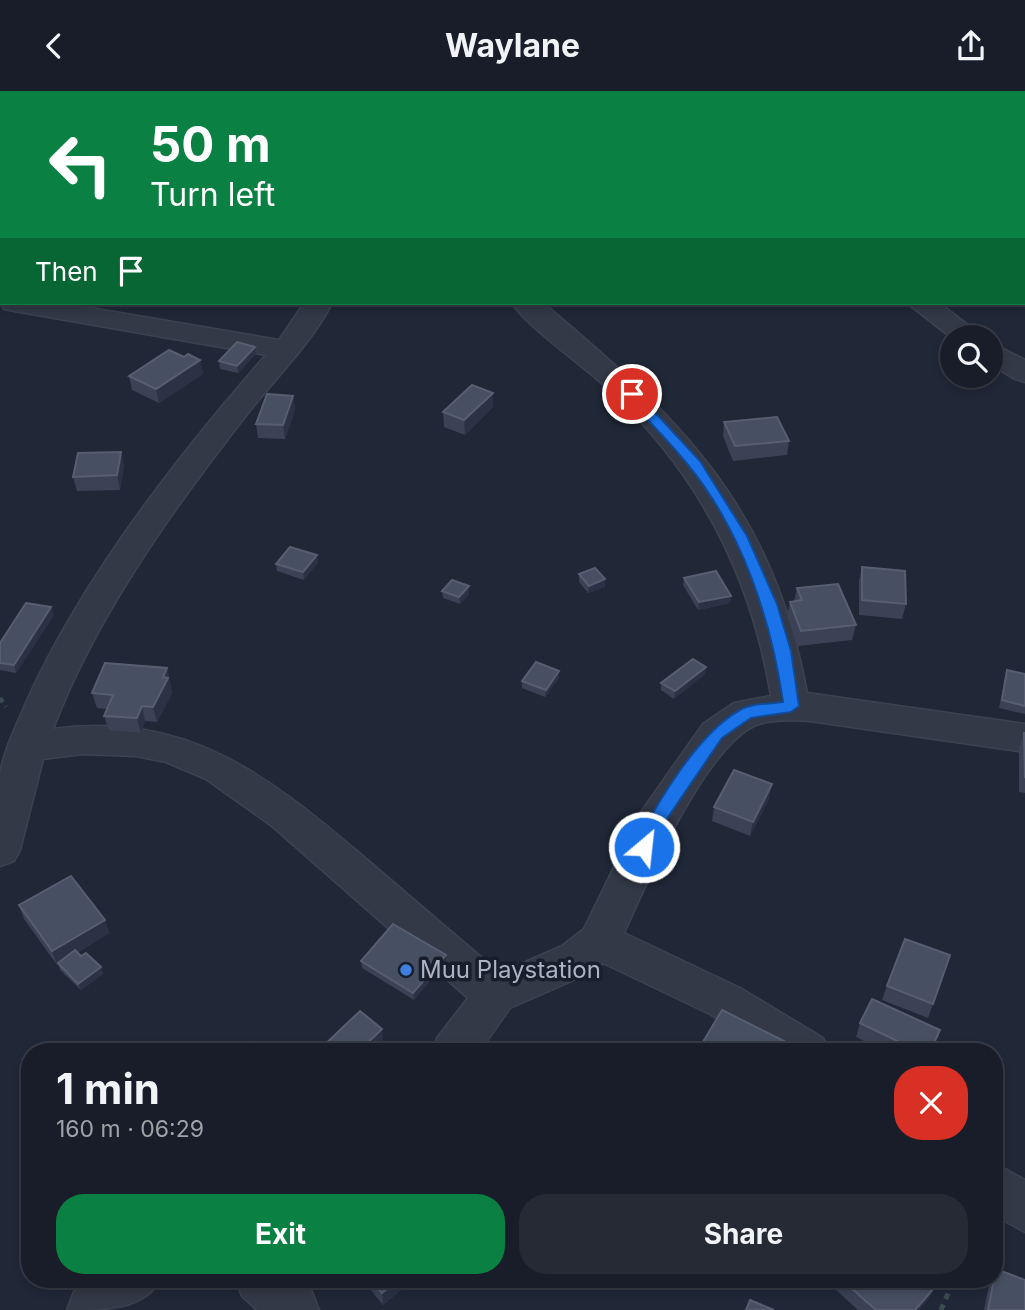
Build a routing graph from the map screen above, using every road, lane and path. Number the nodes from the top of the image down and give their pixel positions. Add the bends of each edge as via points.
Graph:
1 (26, 305) edge
2 (317, 305) edge
3 (528, 305) edge
4 (924, 305) edge
5 (952, 325) edge
6 (285, 350) junction
7 (1003, 359) edge
8 (1025, 373) edge
9 (791, 706) junction
10 (1025, 738) edge
11 (29, 747) junction
12 (4, 812) edge
13 (0, 850) edge
14 (599, 941) junction
15 (495, 995) junction
16 (460, 1043) edge
17 (793, 1043) edge
18 (1003, 1193) edge
19 (1025, 1209) edge
20 (121, 1288) edge
21 (270, 1288) edge
22 (950, 1288) edge
23 (92, 1310) edge
24 (294, 1310) edge
25 (941, 1310) edge

1 - 6 street
2 - 6 street
3 - 9 street via 632,394 716,493 770,604
4 - 5 street
6 - 11 street via 239,404 122,568 57,675
7 - 8 street
9 - 10 street
9 - 14 street via 747,713 716,734 655,823
11 - 12 street
11 - 15 street via 64,740 113,740 170,748 206,762 246,785
12 - 13 street
14 - 15 street via 577,959
14 - 17 street via 725,1001
15 - 16 street
18 - 19 street
20 - 23 street
21 - 24 street
22 - 25 path

